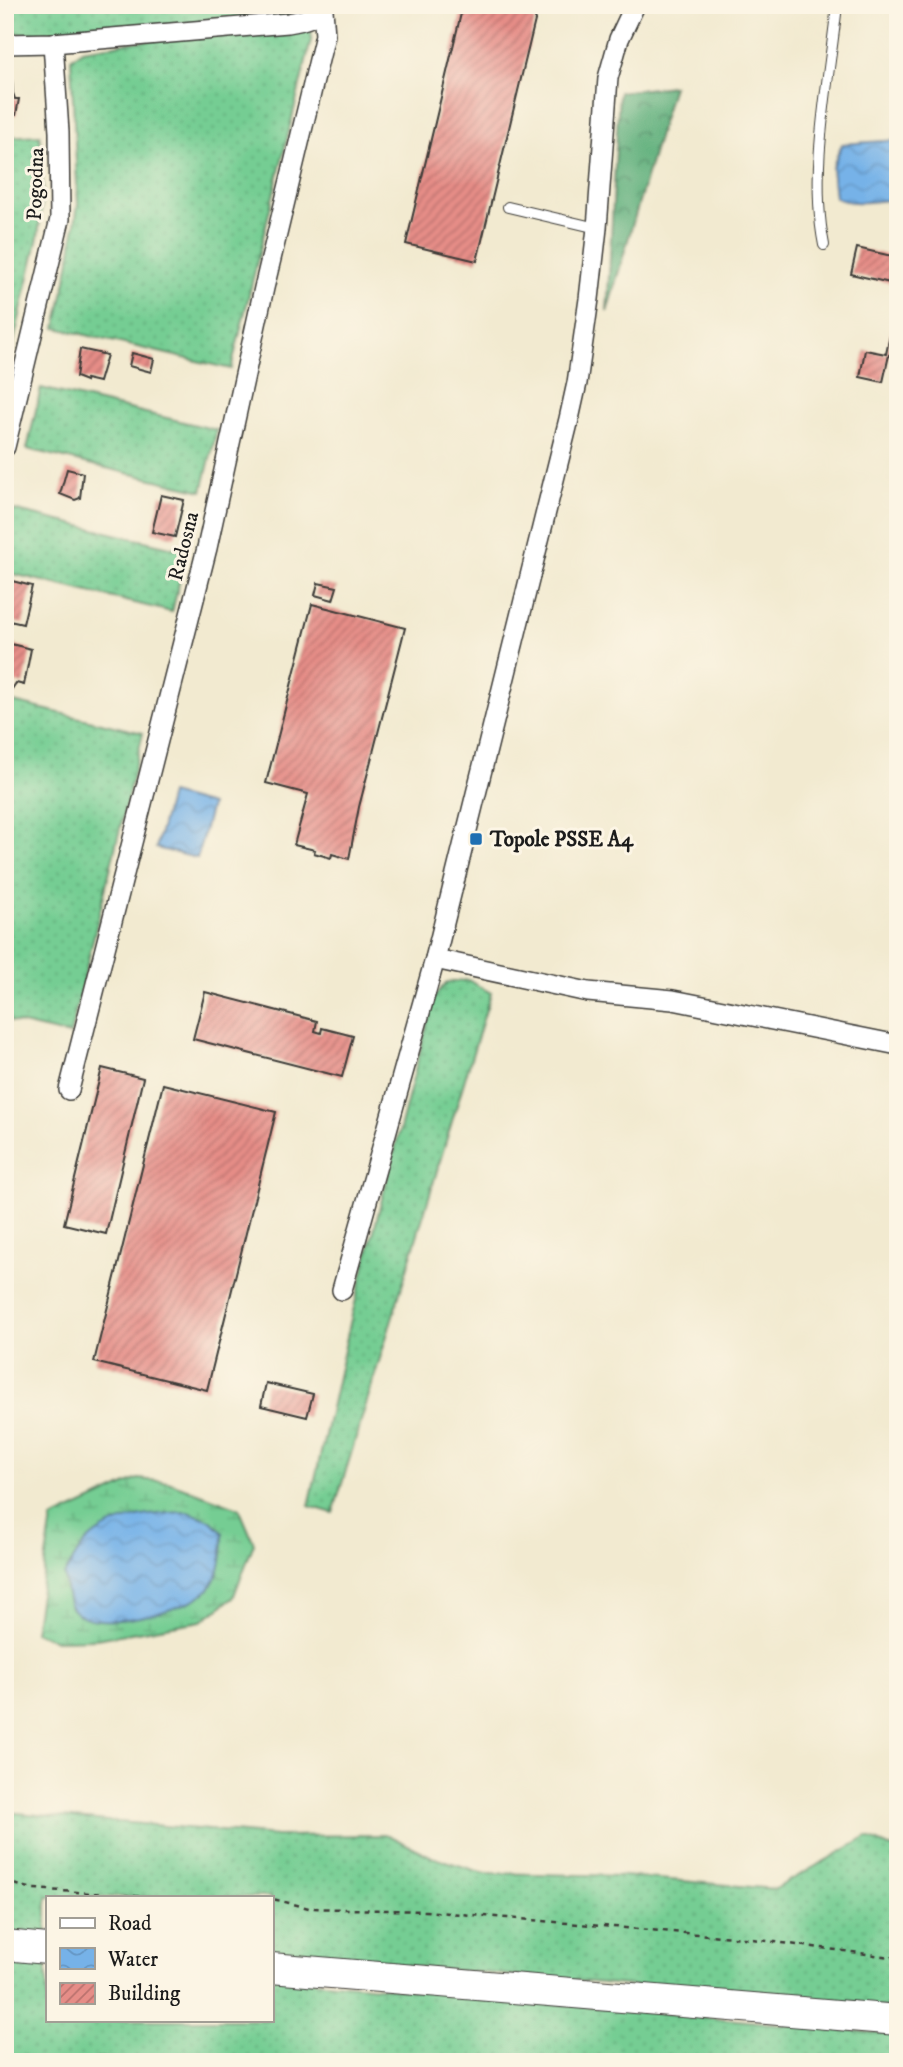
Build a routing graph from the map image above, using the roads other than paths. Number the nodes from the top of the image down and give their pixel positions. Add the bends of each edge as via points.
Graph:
1 (635, 5) edge
2 (837, 5) edge
3 (323, 7) edge
4 (53, 43) junction
5 (5, 44) edge
6 (508, 206) dead end
7 (597, 228) junction
8 (824, 245) dead end
9 (5, 447) edge
10 (435, 959) junction
11 (898, 1045) edge
12 (69, 1090) dead end
13 (342, 1290) dead end
14 (5, 1945) edge
15 (46, 1949) edge
16 (273, 1968) edge
17 (898, 2020) edge

1 - 7 street via 608,78
2 - 8 lane via 818,177
3 - 4 street, Radosna via 302,21 288,23
3 - 12 street, Radosna via 325,35 207,548
4 - 5 street, Radosna
4 - 9 street, Pogodna via 60,219
6 - 7 lane
7 - 10 street via 584,341 569,419
10 - 11 street via 588,992 673,1000
10 - 13 street
14 - 15 main road
16 - 17 main road

